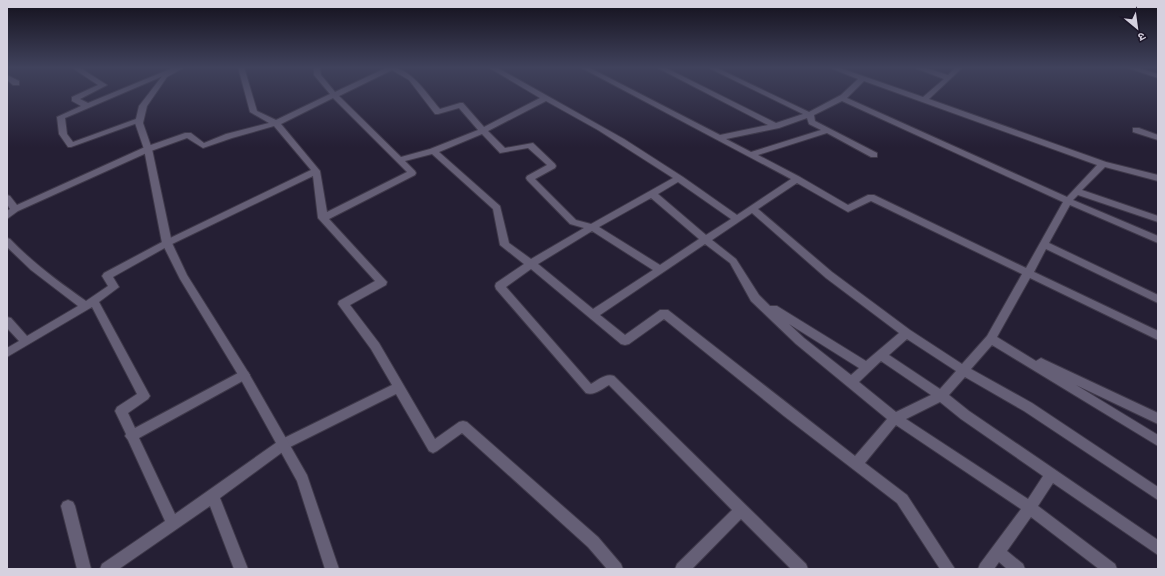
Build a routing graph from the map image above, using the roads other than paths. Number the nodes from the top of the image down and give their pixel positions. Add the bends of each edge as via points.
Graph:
1 (86, 94) edge
2 (117, 94) edge
3 (152, 94) edge
4 (249, 94) edge
5 (423, 94) edge
6 (538, 94) edge
7 (634, 94) edge
8 (712, 94) edge
9 (768, 94) edge
10 (846, 94) edge
11 (907, 94) edge
12 (931, 94) edge
13 (334, 95) joint
14 (545, 98) junction
15 (841, 98) junction
16 (924, 100) junction
17 (87, 106) junction
18 (810, 115) junction
19 (139, 121) junction
20 (276, 123) junction
21 (776, 126) junction
22 (1136, 130) dead end
23 (483, 131) junction
24 (826, 131) junction
25 (719, 138) junction
26 (1158, 138) edge
27 (148, 149) junction
28 (434, 151) junction
29 (750, 155) junction
30 (874, 155) dead end
31 (401, 160) junction
32 (1103, 164) junction
33 (316, 171) junction
34 (678, 178) junction
35 (1158, 178) edge
36 (797, 179) junction
37 (1076, 191) junction
38 (652, 194) junction
39 (7, 198) edge
40 (1068, 201) junction
41 (15, 209) junction
42 (752, 209) junction
43 (7, 216) edge
44 (322, 218) junction
45 (736, 219) junction
46 (1158, 219) edge
47 (592, 226) junction
48 (705, 239) junction
49 (1158, 240) edge
50 (7, 241) edge
51 (167, 243) junction
52 (1044, 244) junction
53 (531, 264) junction
54 (659, 269) junction
55 (1028, 273) junction
56 (755, 298) junction
57 (1158, 298) edge
58 (90, 303) junction
59 (593, 314) junction
60 (7, 321) edge
61 (906, 333) junction
62 (1158, 336) edge
63 (991, 339) junction
64 (26, 341) junction
65 (7, 353) edge
66 (881, 355) junction
67 (866, 367) junction
68 (964, 371) junction
69 (244, 375) junction
70 (851, 382) junction
71 (398, 387) junction
72 (941, 396) junction
73 (895, 418) junction
74 (1158, 419) edge
75 (131, 436) junction
76 (1158, 442) edge
77 (284, 444) junction
78 (856, 464) junction
79 (1052, 474) junction
80 (1158, 494) edge
81 (213, 496) junction
82 (68, 506) dead end
83 (1030, 508) junction
84 (742, 510) junction
85 (173, 524) junction
86 (1158, 548) edge
87 (998, 552) junction
88 (84, 569) edge
89 (107, 569) edge
90 (241, 569) edge
91 (332, 569) edge
92 (616, 569) edge
93 (682, 569) edge
94 (801, 569) edge
95 (948, 569) edge
96 (985, 569) edge
97 (1018, 569) edge
98 (1110, 569) edge

1 - 17 street via 75,100
2 - 17 street
3 - 19 street via 143,106
4 - 20 street via 254,112
5 - 23 street via 438,112 460,105
6 - 14 street
7 - 25 street
8 - 21 street
9 - 18 street
10 - 15 street
11 - 16 street
12 - 16 street
13 - 20 street
13 - 31 street
14 - 23 street
14 - 34 street via 650,158
15 - 18 street
15 - 40 street
16 - 32 street
17 - 19 street via 61,117 63,134 71,145
18 - 21 street
18 - 24 street via 812,122
19 - 27 street
20 - 27 street via 203,146 188,135
20 - 33 street
21 - 25 street
22 - 26 street
23 - 28 street
23 - 47 street via 503,151 530,145 552,166 530,178 573,222
24 - 29 street
24 - 30 street
25 - 29 street
27 - 41 street
27 - 51 street
28 - 31 street
28 - 53 street via 497,208 505,245
29 - 36 street
31 - 44 street via 412,173
32 - 35 street
32 - 37 street
33 - 44 street
33 - 51 street
34 - 38 street
34 - 45 street
36 - 42 street
36 - 55 street via 848,209 871,197
37 - 40 street
37 - 46 street
38 - 47 street
38 - 48 street
39 - 41 street
40 - 49 street
40 - 52 street
41 - 43 street
42 - 45 street
42 - 61 street via 828,275
44 - 71 street via 382,282 343,304 376,346
45 - 48 street
47 - 53 street
47 - 54 street
48 - 54 street
48 - 56 street via 733,261
50 - 58 street via 41,273
51 - 58 street via 107,276 114,287
51 - 69 street via 183,276
52 - 55 street
52 - 57 street
53 - 59 street
53 - 84 street via 500,286 590,390 610,379
54 - 59 street
55 - 62 street
55 - 63 street
56 - 67 street
56 - 70 street via 800,341
58 - 64 street
58 - 75 street via 144,396 121,411
59 - 78 street via 625,341 664,313
60 - 64 street
61 - 66 street
61 - 68 street
63 - 68 street
63 - 74 street
63 - 76 street
64 - 65 street
66 - 67 street
66 - 72 street
67 - 70 street
68 - 72 street
68 - 80 street via 1028,407
69 - 75 street
69 - 77 street
70 - 73 street
71 - 77 street
71 - 92 street via 433,447 463,426 593,542
72 - 73 street
72 - 79 street
73 - 78 street
73 - 83 street
75 - 85 street
77 - 81 street
77 - 91 street via 303,479
78 - 95 street via 902,499
79 - 83 street
79 - 86 street
81 - 85 street
81 - 90 street
82 - 88 street
83 - 87 street
83 - 98 street
84 - 93 street
84 - 94 street
85 - 89 street
87 - 96 street
87 - 97 street

